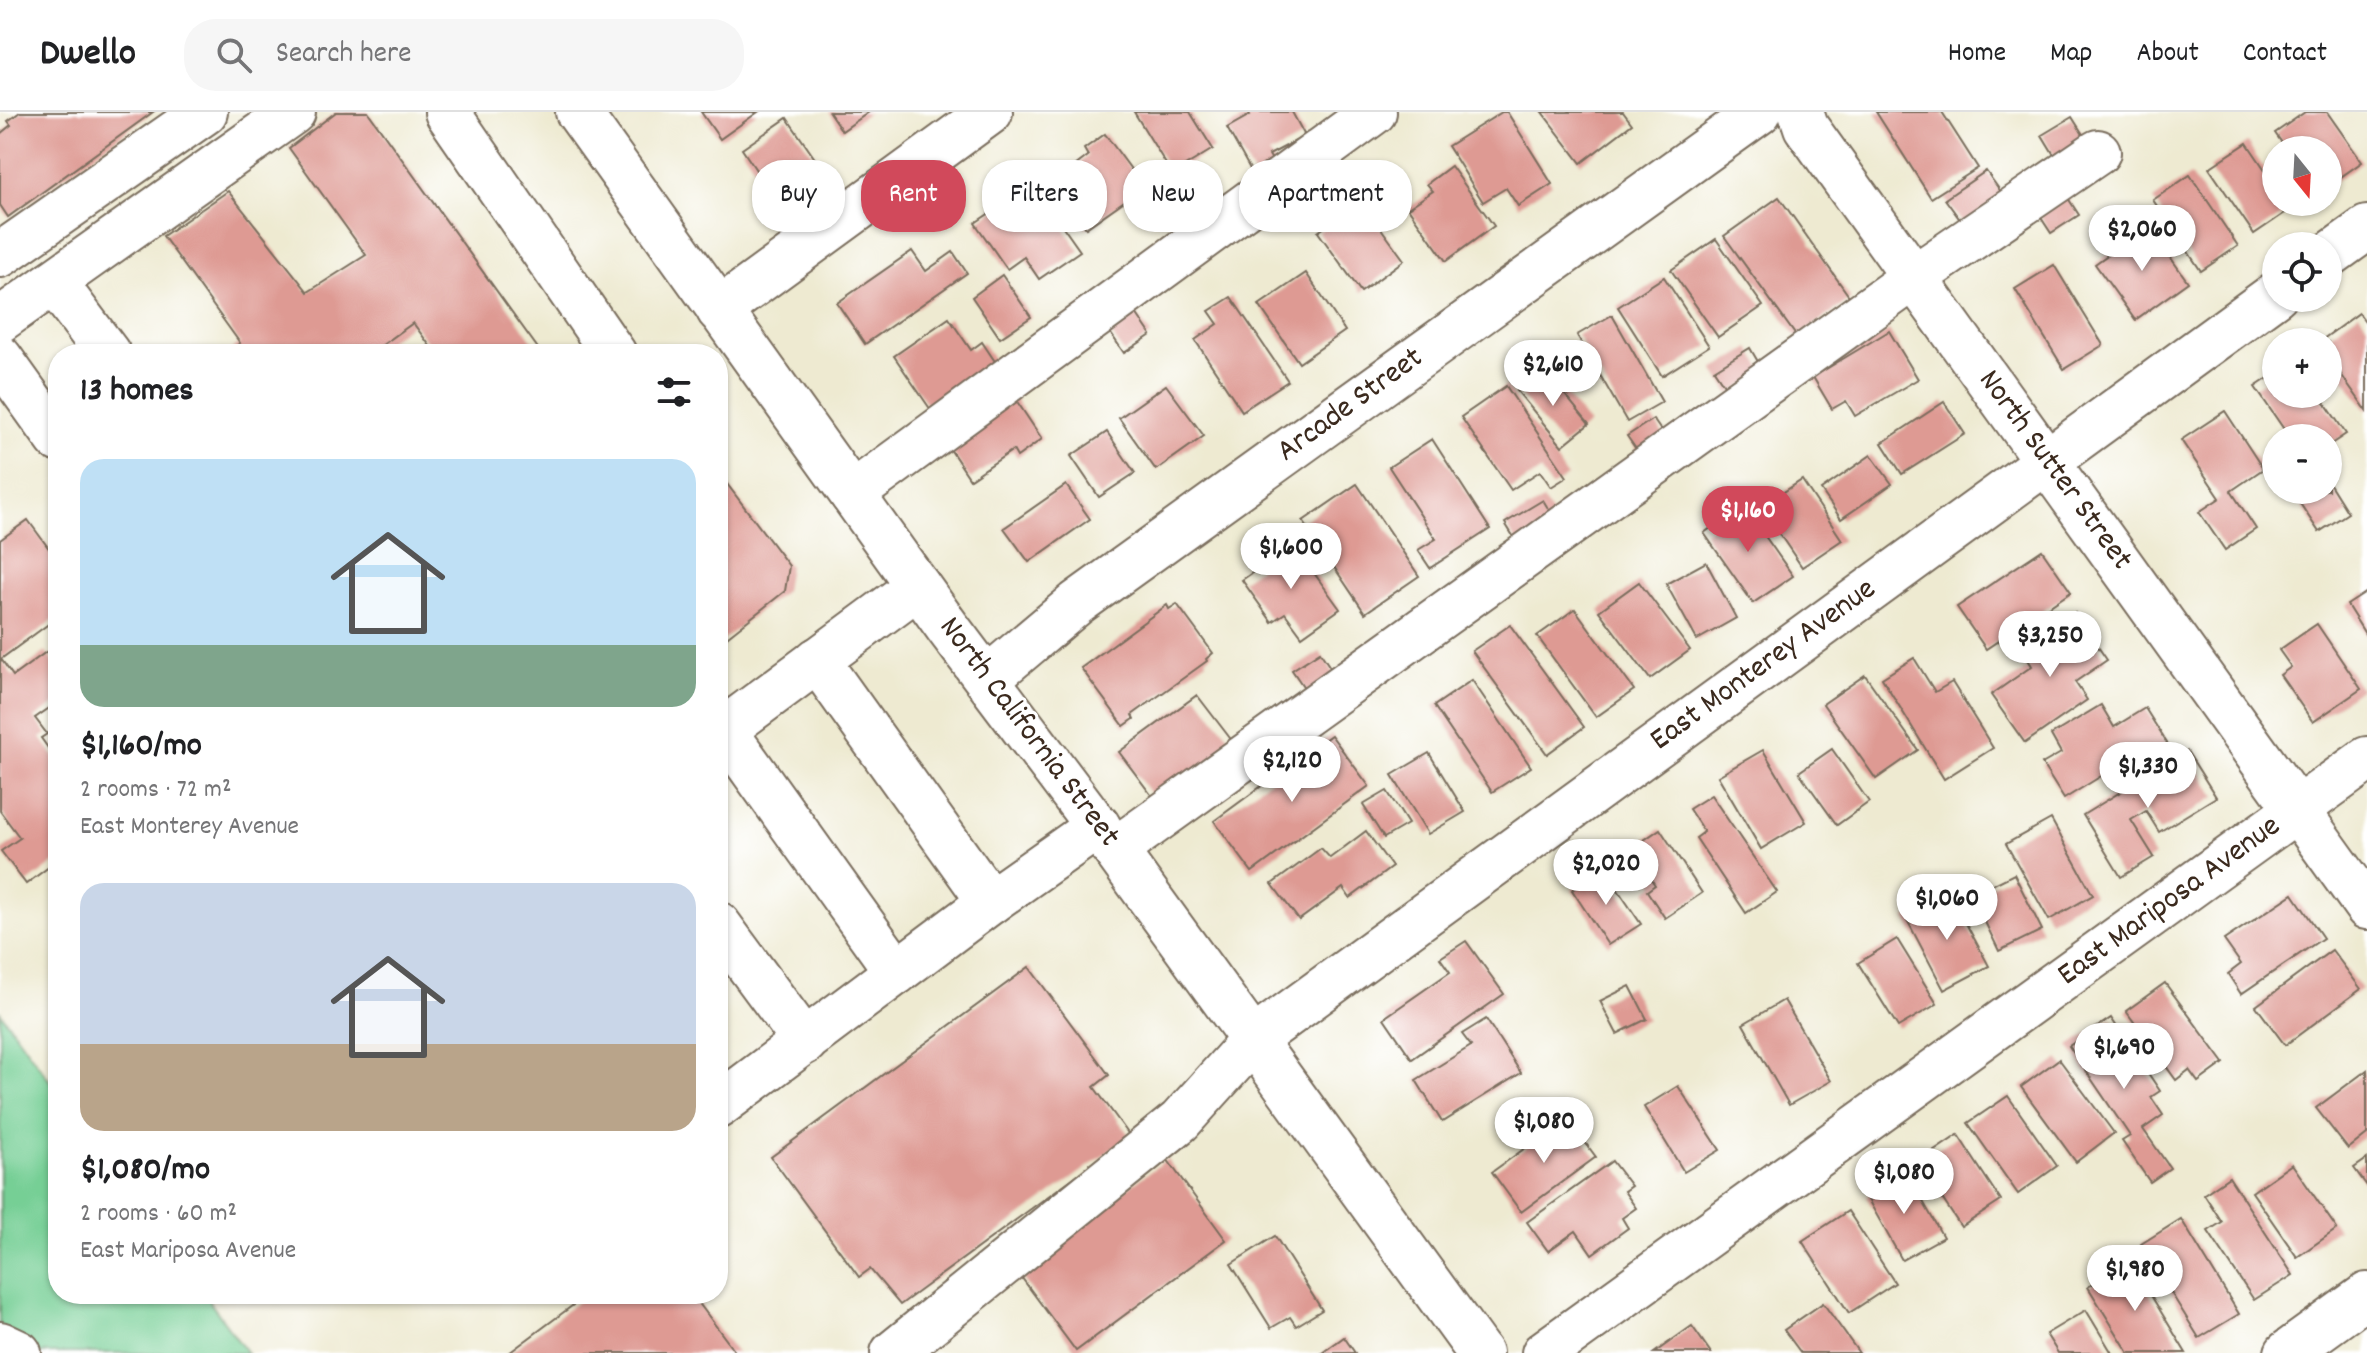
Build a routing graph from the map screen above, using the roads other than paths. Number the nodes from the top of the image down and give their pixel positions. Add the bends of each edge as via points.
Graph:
1 (205, 112) edge
2 (293, 112) edge
3 (447, 112) edge
4 (990, 112) edge
5 (1374, 112) edge
6 (1759, 112) edge
7 (1801, 112) edge
8 (595, 118) edge
9 (2098, 152) dead end
10 (2367, 228) edge
11 (2342, 246) edge
12 (0, 255) edge
13 (1913, 278) junction
14 (54, 282) junction
15 (2262, 304) edge
16 (0, 320) edge
17 (727, 338) edge
18 (100, 344) edge
19 (607, 344) edge
20 (0, 358) edge
21 (48, 425) edge
22 (2046, 460) junction
23 (852, 494) junction
24 (918, 586) junction
25 (817, 660) junction
26 (988, 678) junction
27 (728, 727) edge
28 (728, 742) edge
29 (2367, 759) edge
30 (2297, 810) junction
31 (1106, 838) junction
32 (990, 902) junction
33 (2367, 907) edge
34 (728, 938) edge
35 (897, 972) junction
36 (1253, 1040) junction
37 (805, 1042) junction
38 (728, 1099) edge
39 (2367, 1295) edge
40 (0, 1344) edge
41 (19, 1353) edge
42 (893, 1353) edge
43 (1480, 1353) edge
44 (1544, 1353) edge
45 (2287, 1353) edge

1 - 12 street
2 - 14 street
3 - 19 street
4 - 17 street
5 - 23 street
6 - 26 street, Arcade Street via 1090,594
7 - 13 street, North Sutter Street via 1806,127
8 - 17 street, North California Street
9 - 13 street
10 - 11 street
13 - 22 street, North Sutter Street
13 - 31 street
14 - 16 street
14 - 18 street
15 - 22 street, East Monterey Avenue
17 - 23 street, North California Street
20 - 21 street
22 - 30 street, North Sutter Street
22 - 36 street, East Monterey Avenue
23 - 24 street, North California Street
24 - 25 street
24 - 26 street, North California Street
25 - 27 street
25 - 32 street
26 - 31 street, North California Street
28 - 35 street
29 - 30 street, East Mariposa Avenue
30 - 33 street, North Sutter Street
30 - 44 street, East Mariposa Avenue
31 - 32 street
31 - 36 street, North California Street
32 - 35 street
34 - 37 street
35 - 37 street
36 - 42 street, East Monterey Avenue via 1180,1121
36 - 43 street, North California Street
37 - 38 street
39 - 45 street
40 - 41 street

